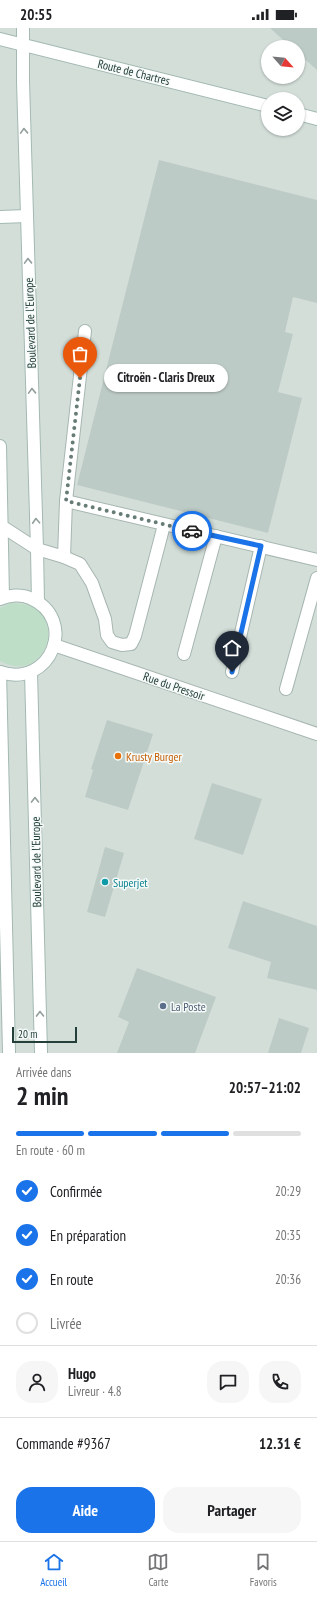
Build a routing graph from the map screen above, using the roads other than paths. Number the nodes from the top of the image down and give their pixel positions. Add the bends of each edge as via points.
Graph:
1 (23, 28) edge
2 (0, 39) edge
3 (22, 44) junction
4 (261, 104) edge
5 (305, 116) edge
6 (317, 119) edge
7 (0, 216) edge
8 (27, 216) junction
9 (85, 331) dead end
10 (0, 446) edge
11 (66, 501) junction
12 (164, 525) junction
13 (1, 526) edge
14 (216, 536) junction
15 (261, 546) junction
16 (37, 549) junction
17 (64, 557) junction
18 (317, 560) edge
19 (317, 578) edge
20 (2, 598) edge
21 (38, 602) junction
22 (54, 645) junction
23 (184, 654) dead end
24 (0, 672) edge
25 (31, 672) junction
26 (232, 672) dead end
27 (286, 689) dead end
28 (317, 734) edge
29 (2, 829) edge
30 (9, 1053) edge
31 (41, 1053) edge

1 - 3 street, Boulevard de l'Europe
2 - 3 street, Route de Chartres
3 - 4 street, Route de Chartres
8 -> 3 street, Boulevard de l'Europe
5 - 6 street
7 - 8 street
16 -> 8 street, Boulevard de l'Europe
9 - 11 street
10 - 13 street
11 - 12 street
11 - 17 street
12 - 14 street
12 - 17 street via 131,644 112,642 106,635 105,619 92,582 80,564
13 - 16 street
13 - 20 street
14 - 15 street
14 - 23 street
15 - 18 street
15 - 26 street
16 - 17 street
16 - 21 street, Boulevard de l'Europe
19 - 27 street
20 - 21 street via 15,595
21 - 22 street via 47,610 53,621 56,633
22 - 25 street via 50,656
22 - 28 street, Rue du Pressoir
24 - 25 street via 11,675
24 - 29 street
31 -> 25 street, Boulevard de l'Europe
29 - 30 street

